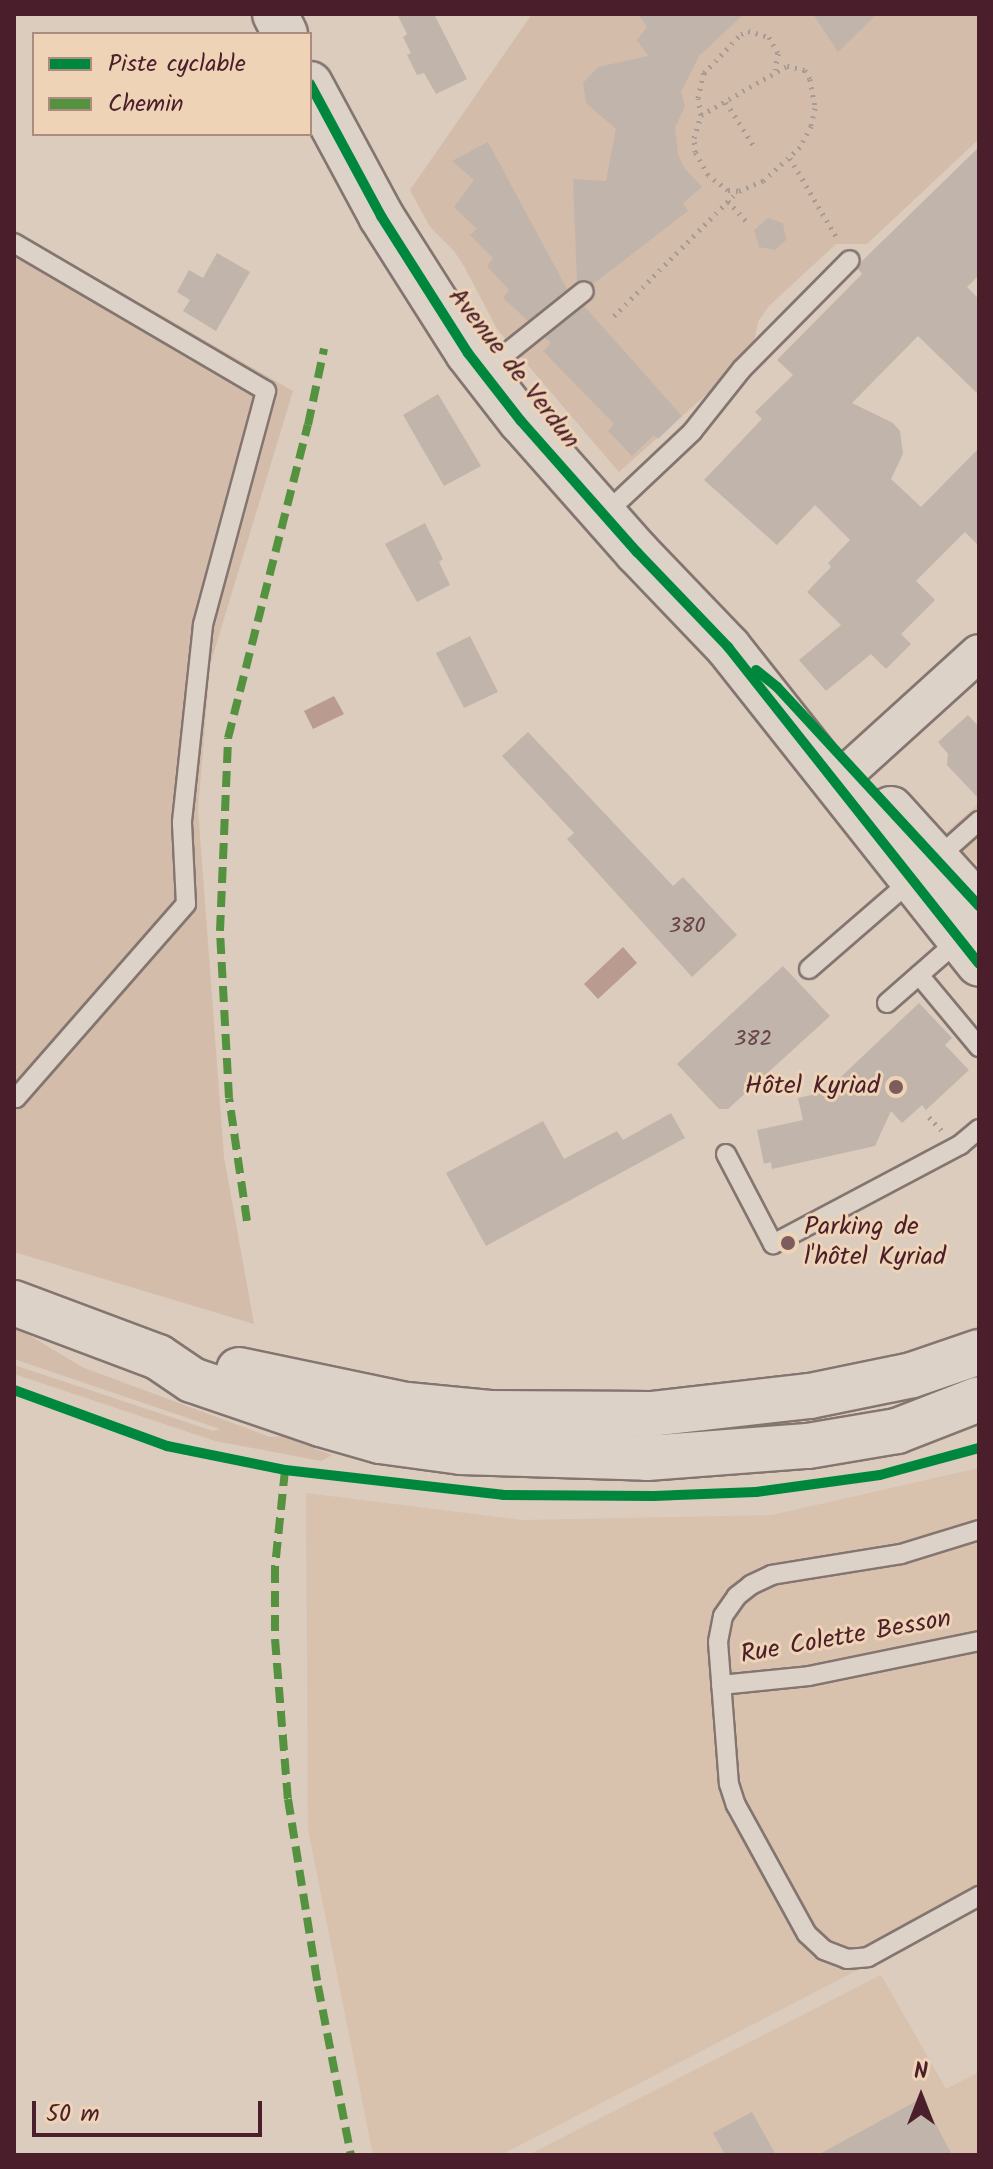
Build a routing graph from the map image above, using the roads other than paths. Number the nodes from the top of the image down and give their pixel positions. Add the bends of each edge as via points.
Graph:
1 (275, 14) edge
2 (284, 32) edge
3 (312, 88) edge
4 (14, 243) edge
5 (850, 260) road end
6 (584, 291) dead end
7 (483, 372) junction
8 (604, 515) junction
9 (728, 647) junction
10 (979, 653) edge
11 (852, 768) junction
12 (979, 821) edge
13 (924, 869) junction
14 (974, 933) edge
15 (809, 969) dead end
16 (919, 975) junction
17 (887, 1003) dead end
18 (979, 1047) edge
19 (14, 1096) edge
20 (979, 1129) edge
21 (726, 1154) dead end
22 (14, 1303) edge
23 (979, 1352) edge
24 (158, 1357) junction
25 (979, 1399) edge
26 (979, 1530) edge
27 (979, 1641) edge
28 (721, 1685) junction
29 (979, 1896) edge

1 - 2 main road
3 - 7 main road, Avenue de Verdun via 426,293
4 - 19 lane via 266,391 203,625 182,823 186,904
5 - 8 lane via 742,369 692,432
6 - 7 lane
7 - 8 main road, Avenue de Verdun
8 - 9 main road, Avenue de Verdun
9 - 11 main road, Avenue de Verdun via 777,687
9 - 13 main road, Avenue de Verdun
10 - 11 street
11 - 13 main road, Avenue de Verdun
12 - 13 lane
13 - 14 main road, Avenue de Verdun
13 - 15 lane
14 - 16 lane
16 - 17 lane
16 - 18 lane
20 - 21 lane via 960,1145 773,1244
22 - 24 main road
23 - 24 main road via 912,1375 810,1396 591,1415 407,1405
24 - 25 main road via 192,1380 380,1441 543,1457 647,1458 808,1446 897,1431
26 - 28 lane via 901,1554 772,1575 751,1585 723,1616 718,1642
27 - 28 lane, Rue Colette Besson via 809,1676
28 - 29 lane via 729,1784 736,1805 807,1934 824,1950 847,1959 868,1957

